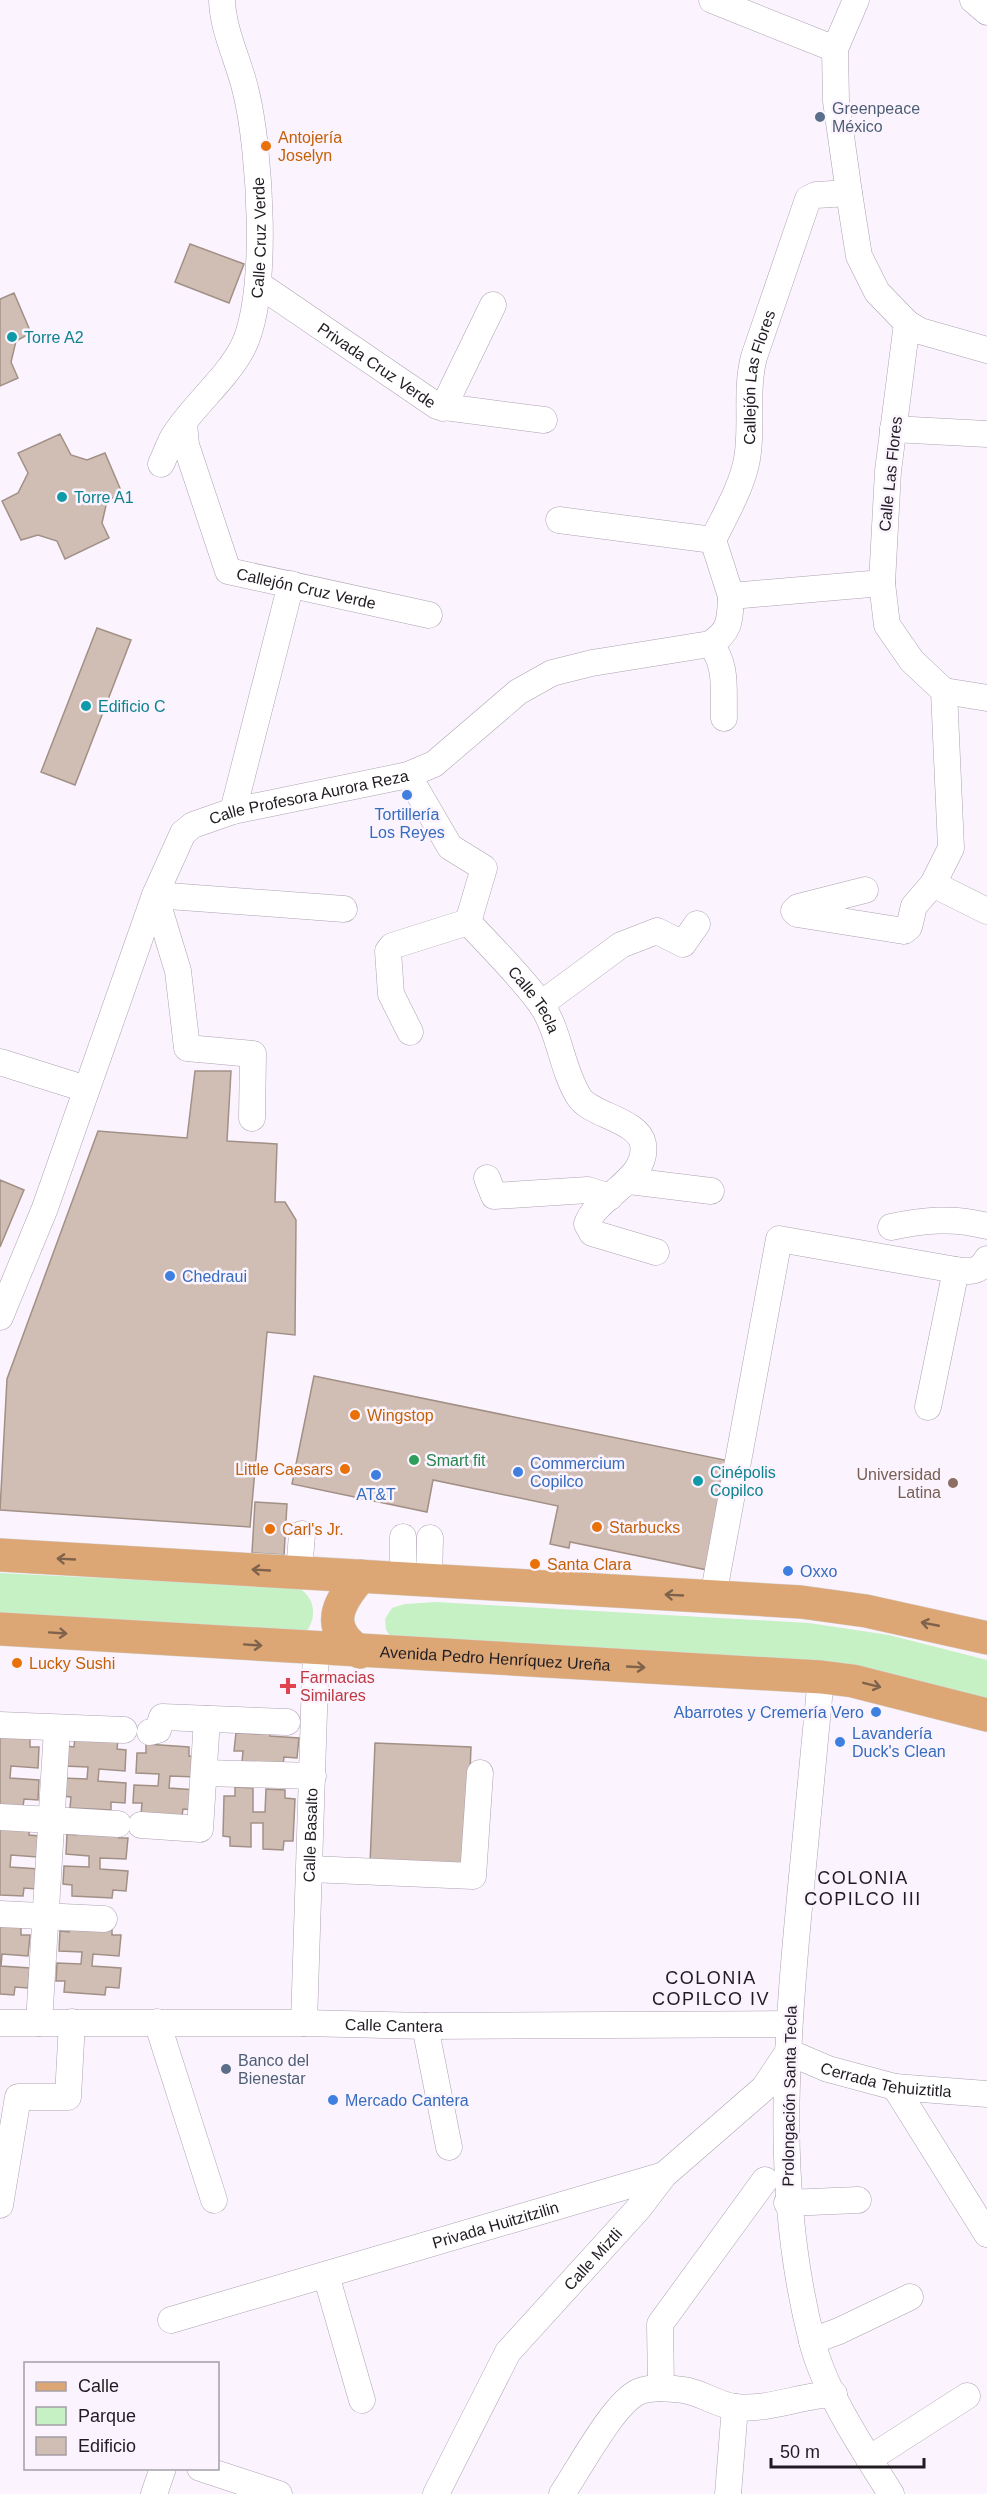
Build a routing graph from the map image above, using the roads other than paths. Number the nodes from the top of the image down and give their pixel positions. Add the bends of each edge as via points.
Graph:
1 (222, 0) edge
2 (712, 0) edge
3 (856, 0) edge
4 (973, 0) edge
5 (987, 12) edge
6 (835, 49) junction
7 (849, 193) junction
8 (258, 284) junction
9 (493, 305) dead end
10 (907, 322) junction
11 (987, 351) edge
12 (443, 408) junction
13 (544, 420) dead end
14 (893, 429) junction
15 (178, 431) junction
16 (987, 434) edge
17 (165, 466) dead end
18 (559, 520) dead end
19 (713, 540) junction
20 (882, 583) junction
21 (291, 584) junction
22 (731, 596) junction
23 (429, 615) dead end
24 (710, 644) junction
25 (944, 691) junction
26 (987, 698) edge
27 (724, 718) dead end
28 (408, 775) junction
29 (233, 811) junction
30 (933, 885) junction
31 (865, 890) dead end
32 (154, 895) junction
33 (344, 909) dead end
34 (987, 911) edge
35 (468, 922) junction
36 (697, 924) dead end
37 (541, 1004) junction
38 (410, 1032) dead end
39 (0, 1062) edge
40 (86, 1089) junction
41 (252, 1118) dead end
42 (487, 1178) dead end
43 (620, 1189) junction
44 (711, 1191) dead end
45 (987, 1226) edge
46 (891, 1227) dead end
47 (656, 1252) dead end
48 (987, 1259) edge
49 (956, 1270) junction
50 (0, 1317) edge
51 (928, 1407) dead end
52 (302, 1534) dead end
53 (415, 1538) dead end
54 (0, 1555) edge
55 (299, 1572) junction
56 (361, 1576) junction
57 (415, 1579) junction
58 (713, 1597) junction
59 (0, 1629) edge
60 (987, 1638) edge
61 (316, 1649) junction
62 (360, 1652) junction
63 (821, 1677) junction
64 (987, 1715) edge
65 (207, 1719) junction
66 (287, 1722) dead end
67 (0, 1725) edge
68 (57, 1729) junction
69 (124, 1730) dead end
70 (150, 1732) dead end
71 (206, 1773) junction
72 (480, 1773) dead end
73 (313, 1776) junction
74 (0, 1817) edge
75 (51, 1820) junction
76 (310, 1869) junction
77 (0, 1914) edge
78 (45, 1916) junction
79 (104, 1918) dead end
80 (72, 2022) junction
81 (157, 2022) junction
82 (0, 2023) edge
83 (39, 2023) junction
84 (304, 2023) junction
85 (788, 2024) junction
86 (425, 2026) junction
87 (788, 2052) junction
88 (895, 2087) junction
89 (987, 2094) edge
90 (449, 2147) dead end
91 (664, 2175) junction
92 (765, 2180) dead end
93 (214, 2200) dead end
94 (858, 2200) dead end
95 (788, 2203) junction
96 (0, 2205) edge
97 (987, 2234) edge
98 (326, 2275) junction
99 (910, 2297) dead end
100 (171, 2320) dead end
101 (812, 2341) junction
102 (661, 2388) junction
103 (834, 2394) junction
104 (967, 2396) dead end
105 (362, 2400) dead end
106 (735, 2407) junction
107 (869, 2459) junction
108 (163, 2470) edge
109 (204, 2470) edge
110 (567, 2492) edge
111 (154, 2494) edge
112 (279, 2494) edge
113 (436, 2494) edge
114 (728, 2494) edge
115 (891, 2494) edge

1 - 8 street, Calle Cruz Verde via 222,17 247,93 260,190
2 - 6 street
3 - 6 street
4 - 5 street
6 - 7 street via 836,101
7 - 10 street via 860,256 877,292
7 - 19 street, Callejón Las Flores via 808,199 750,372 745,471
8 - 12 street, Privada Cruz Verde
8 - 15 street, Calle Cruz Verde via 242,349
9 - 12 street
10 - 11 street via 920,331
10 - 14 street, Calle Las Flores
12 - 13 street, Privada Cruz Verde
14 - 16 street
14 - 20 street, Calle Las Flores
15 - 17 street, Calle Cruz Verde
15 - 21 street, Callejón Cruz Verde via 228,571
18 - 19 street
19 - 22 street
20 - 22 street
20 - 25 street, Calle Las Flores via 887,625 912,661
21 - 23 street, Callejón Cruz Verde
21 - 29 street
22 - 24 street via 730,619 722,636
24 - 27 street via 722,664
24 - 28 street, Calle Profesora Aurora Reza via 552,673 518,692 434,764
25 - 26 street
25 - 30 street via 951,848
28 - 29 street, Calle Profesora Aurora Reza
28 - 35 street via 450,847 484,868
29 - 32 street, Calle Profesora Aurora Reza via 193,825 183,833
30 - 31 street via 914,906 909,927 904,931 794,911
30 - 34 street
32 - 33 street
32 - 40 street, Calle Profesora Aurora Reza
32 - 41 street via 178,971 187,1048 253,1054
35 - 37 street, Calle Tecla
35 - 38 street via 392,946 388,951 391,994
36 - 37 street via 683,944 657,931 621,945
37 - 43 street, Calle Tecla via 580,1099 638,1133 643,1144 641,1157
39 - 40 street
40 - 50 street, Calle Profesora Aurora Reza via 45,1208
42 - 43 street via 494,1196
43 - 44 street
43 - 47 street, Calle Tecla via 590,1214 587,1224 592,1233
45 - 46 street via 964,1220 927,1220
48 - 49 street via 982,1268 973,1272
49 - 51 street
49 - 58 street via 779,1239
52 - 55 street
53 - 57 street
55 -> 54 main road
55 - 56 main road
55 - 61 main road via 314,1589 322,1607
56 - 57 main road
56 - 62 main road via 341,1600 337,1617 341,1634
58 -> 57 main road
60 -> 58 main road via 866,1611 801,1602
59 -> 61 main road, Avenida Pedro Henríquez Ureña
61 - 62 main road, Avenida Pedro Henríquez Ureña
61 - 73 street, Calle Basalto
62 -> 63 main road, Avenida Pedro Henríquez Ureña
63 -> 64 main road, Avenida Pedro Henríquez Ureña via 853,1681
63 - 85 street, Prolongación Santa Tecla
65 - 66 street
65 - 70 street via 162,1717 158,1730
65 - 71 street
67 - 68 street
68 - 69 street
68 - 75 street
71 - 73 street
71 - 75 street via 200,1829
72 - 76 street via 473,1876
73 - 76 street, Calle Basalto
74 - 75 street
75 - 78 street
76 - 84 street, Calle Basalto
77 - 78 street
78 - 79 street
78 - 83 street
80 - 81 street, Calle Cantera
80 - 83 street, Calle Cantera
80 - 96 street via 68,2097 18,2097
81 - 84 street, Calle Cantera
81 - 93 street
82 - 83 street, Calle Cantera
84 - 86 street, Calle Cantera
85 - 86 street, Calle Cantera
85 - 87 street, Prolongación Santa Tecla
86 - 90 street
87 - 88 street, Cerrada Tehuiztitla via 828,2069
87 - 91 street, Calle Miztli via 764,2088
87 - 95 street, Prolongación Santa Tecla
88 - 89 street, Cerrada Tehuiztitla
88 - 97 street
91 - 98 street, Privada Huitzitzilin
91 - 113 street, Calle Miztli via 508,2352
92 - 102 street via 660,2324
94 - 95 street
95 - 101 street, Prolongación Santa Tecla
98 - 100 street, Privada Huitzitzilin
98 - 105 street
99 - 101 street
101 - 103 street, Prolongación Santa Tecla
102 - 106 street via 686,2390
102 - 110 street via 639,2392 623,2403
103 - 106 street
103 - 107 street, Prolongación Santa Tecla
104 - 107 street
106 - 114 street
107 - 115 street, Prolongación Santa Tecla
108 - 111 street
109 - 112 street

